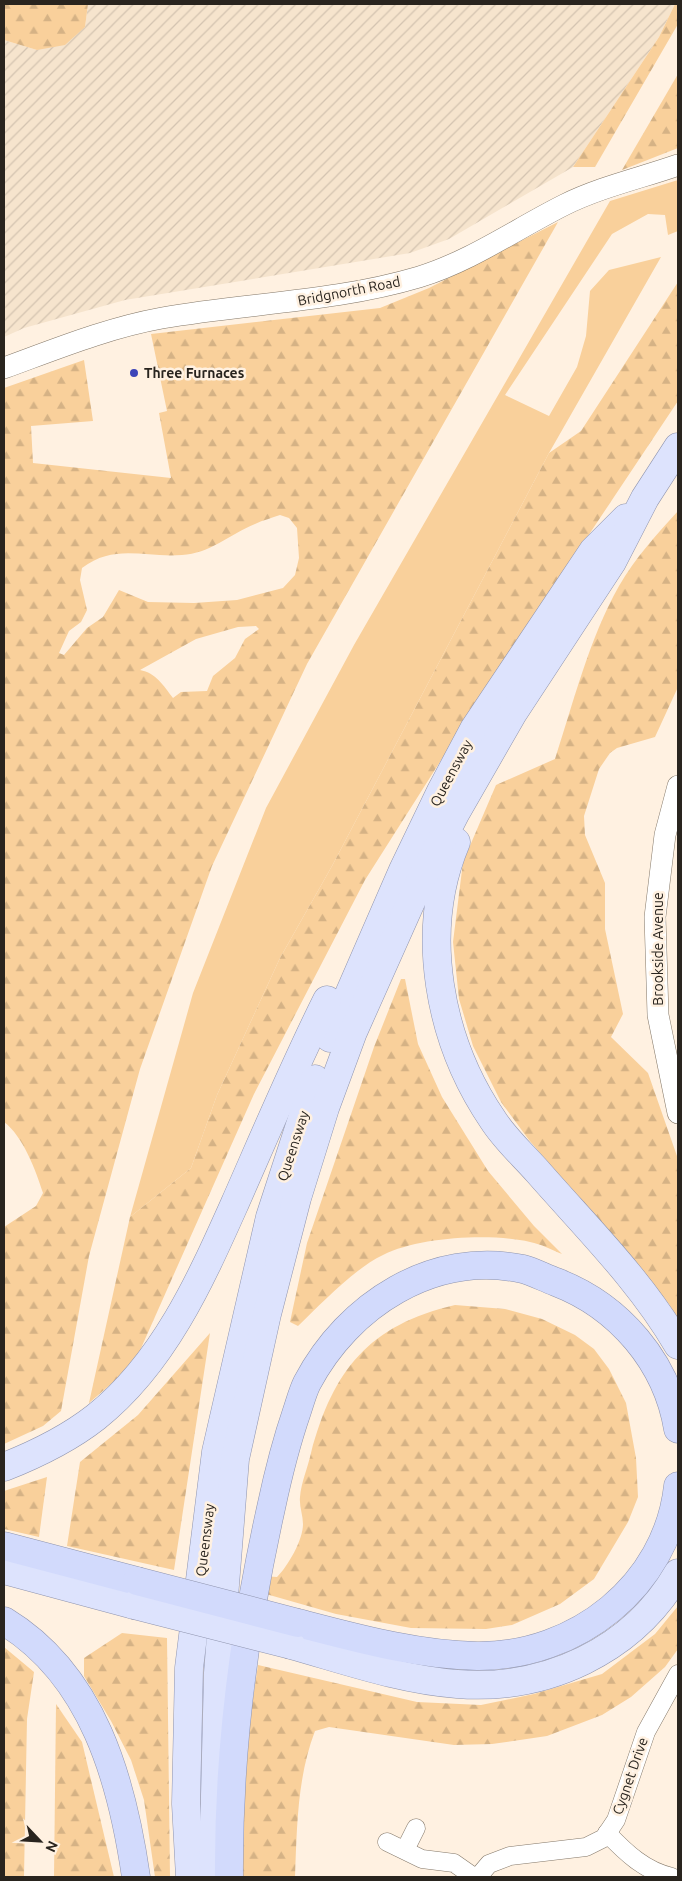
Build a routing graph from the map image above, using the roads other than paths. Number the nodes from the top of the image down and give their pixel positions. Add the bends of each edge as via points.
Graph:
1 (678, 165) edge
2 (4, 368) edge
3 (678, 447) edge
4 (646, 498) junction
5 (513, 713) junction
6 (678, 786) edge
7 (403, 870) junction
8 (678, 1113) edge
9 (678, 1345) edge
10 (678, 1429) edge
11 (4, 1467) edge
12 (678, 1486) edge
13 (14, 1560) edge
14 (678, 1574) edge
15 (4, 1620) edge
16 (295, 1634) junction
17 (678, 1676) edge
18 (416, 1828) dead end
19 (607, 1833) junction
20 (387, 1842) dead end
21 (405, 1850) junction
22 (136, 1877) edge
23 (190, 1877) edge
24 (213, 1877) edge
25 (229, 1877) edge
26 (474, 1877) edge
27 (478, 1877) edge
28 (672, 1877) edge

1 - 2 street, Bridgnorth Road via 584,196 484,250 420,276 307,301 154,320 102,332
3 - 4 main road, Queensway
4 - 5 main road, Queensway via 612,562
4 - 7 main road, Queensway via 593,551 537,632 474,729
5 - 9 main road via 498,758 474,802 448,862 439,897 437,964 443,1003 453,1040 493,1121 632,1279 663,1318
5 - 24 main road, Queensway via 419,884 353,1032 297,1198 266,1314 235,1459 218,1673
6 - 8 street, Brookside Avenue via 664,834 655,917 658,1015
7 - 11 main road via 372,908 324,1004 191,1296 158,1349 125,1389 97,1416 66,1438
7 - 23 main road, Queensway via 334,1027 301,1118 270,1217 216,1452 189,1668 186,1804
10 - 25 highway via 674,1407 655,1364 626,1325 581,1292 524,1269 485,1265 440,1273 399,1287 364,1310 330,1346 306,1384 283,1451 253,1588 240,1691 228,1834
12 - 16 highway via 676,1504 660,1548 636,1586 601,1618 562,1640 524,1650 478,1656
13 - 16 highway, bridge
14 - 16 main road via 638,1625 605,1650 569,1668 532,1680 457,1684 408,1676
15 - 22 highway via 22,1632 60,1668 91,1715 114,1771 130,1835
17 - 19 street, Cygnet Drive via 646,1732 616,1820
18 - 21 street
19 - 27 street, Cygnet Drive via 586,1847 510,1856 490,1864
19 - 28 street via 630,1857 659,1875
20 - 21 street
21 - 26 street via 422,1859 454,1863

